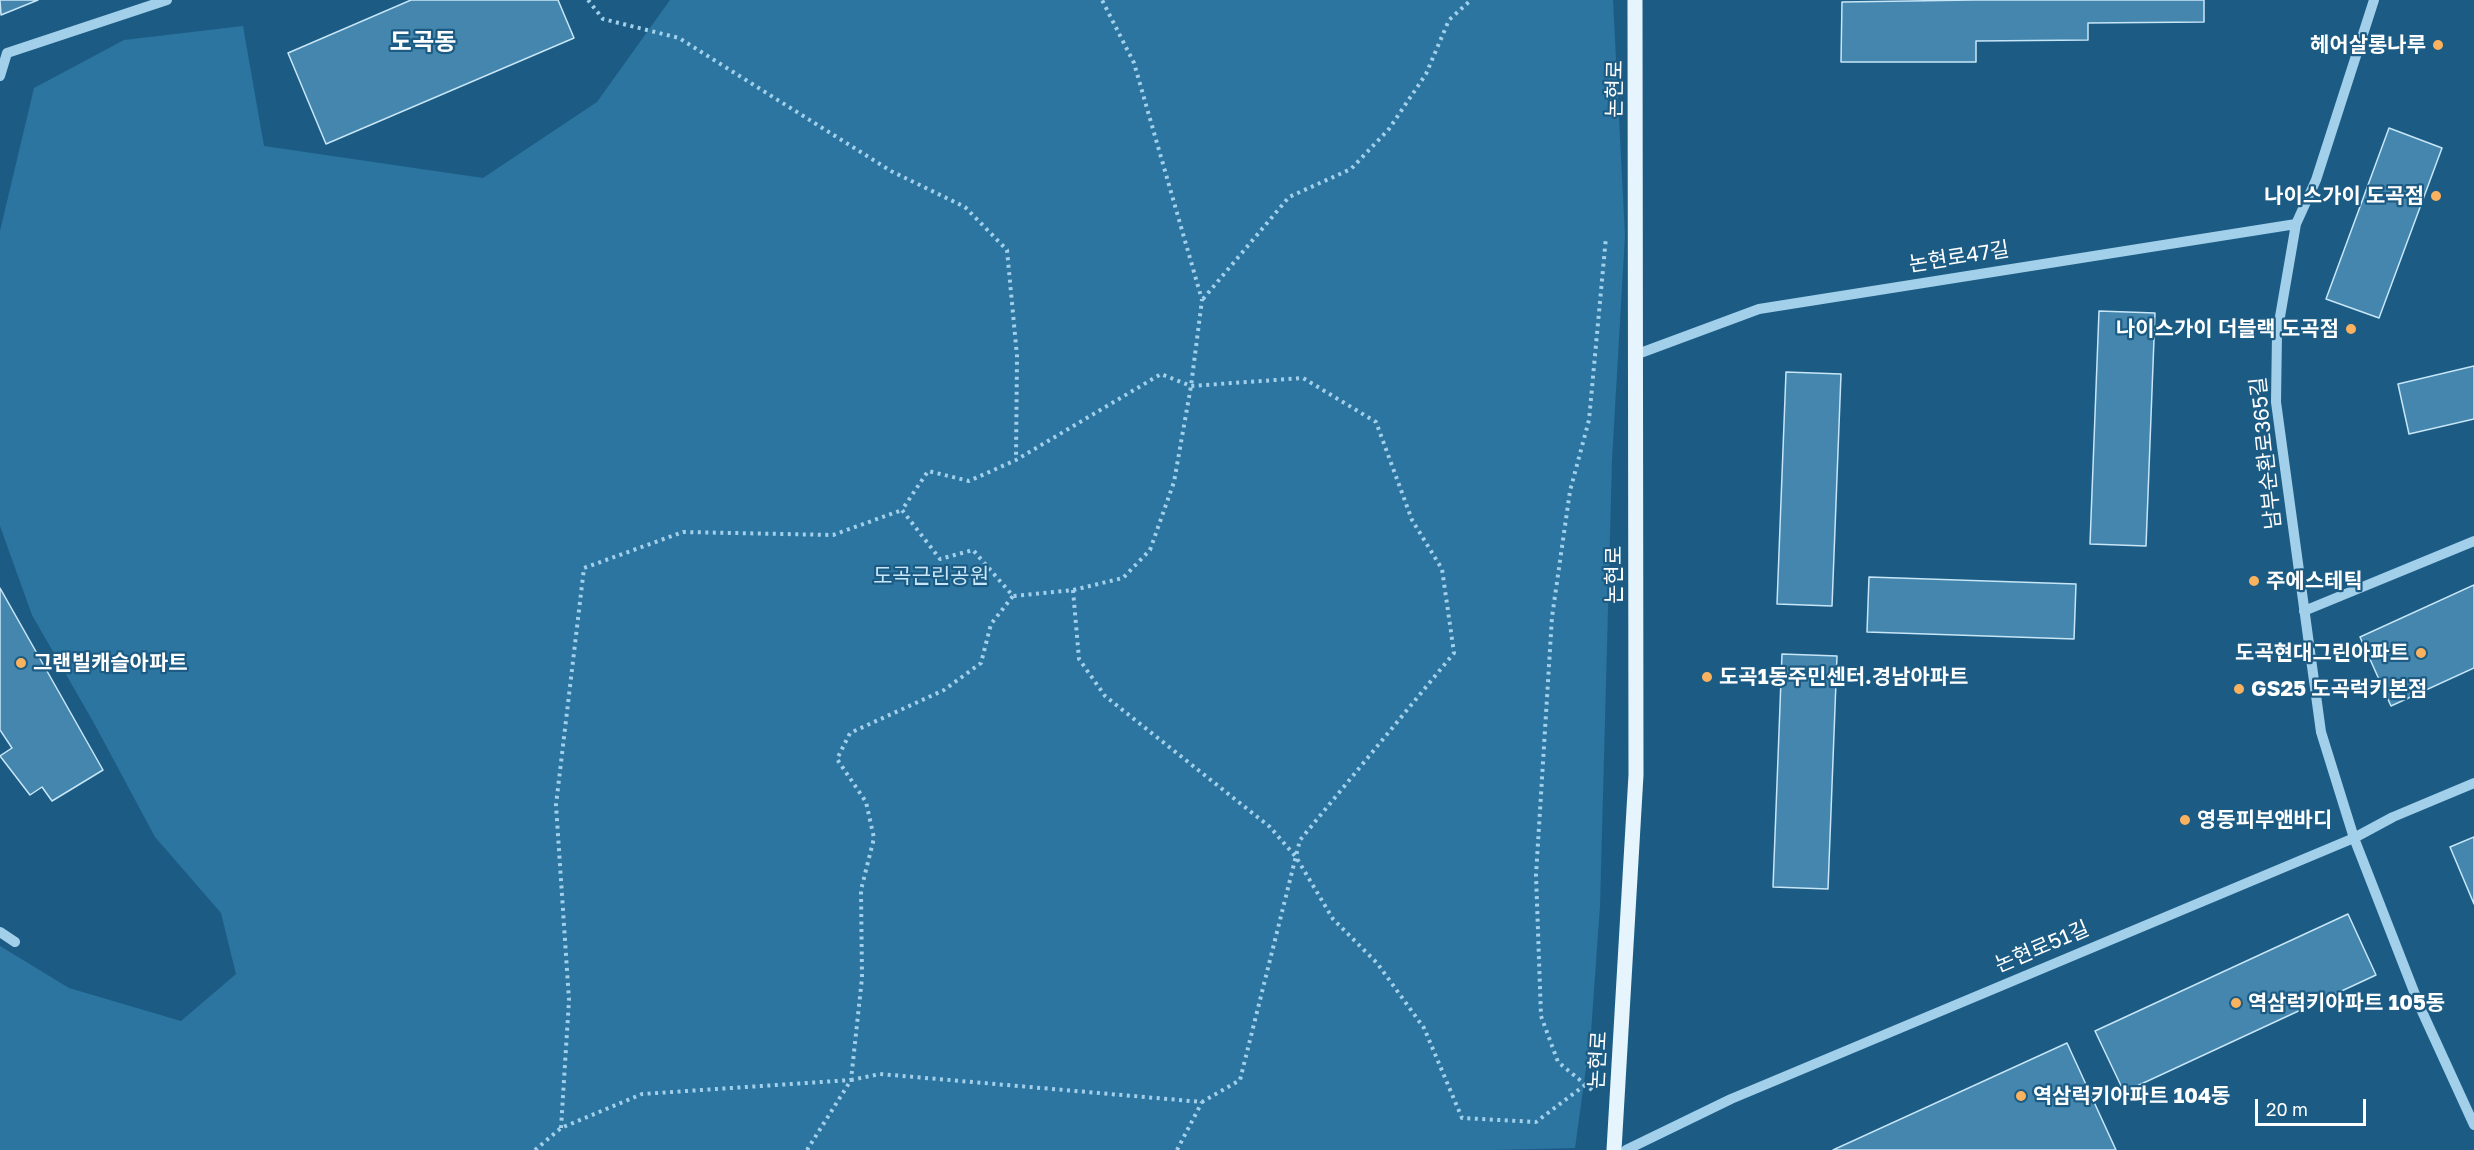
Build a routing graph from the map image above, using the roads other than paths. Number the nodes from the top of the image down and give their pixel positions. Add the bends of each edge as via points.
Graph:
1 (167, 0) edge
2 (1635, 0) edge
3 (2374, 0) edge
4 (3, 51) edge
5 (0, 76) edge
6 (2296, 224) junction
7 (1635, 355) junction
8 (2474, 541) edge
9 (2304, 611) junction
10 (2474, 783) edge
11 (2354, 838) junction
12 (0, 932) edge
13 (15, 942) dead end
14 (2474, 1125) edge
15 (1614, 1150) edge
16 (1626, 1150) edge

1 - 4 street
2 - 7 main road, 논현로
3 - 6 street, 남부순환로365길 via 2316,180
4 - 5 street
6 - 7 street, 논현로47길 via 1759,309
6 - 9 street, 남부순환로365길 via 2277,334 2276,402
7 - 15 main road, 논현로 via 1636,775
8 - 9 street
9 - 11 street, 남부순환로365길 via 2321,732
10 - 11 street, 논현로51길
11 - 14 street, 남부순환로365길 via 2420,1007
11 - 16 street, 논현로51길 via 1731,1098
12 - 13 street

